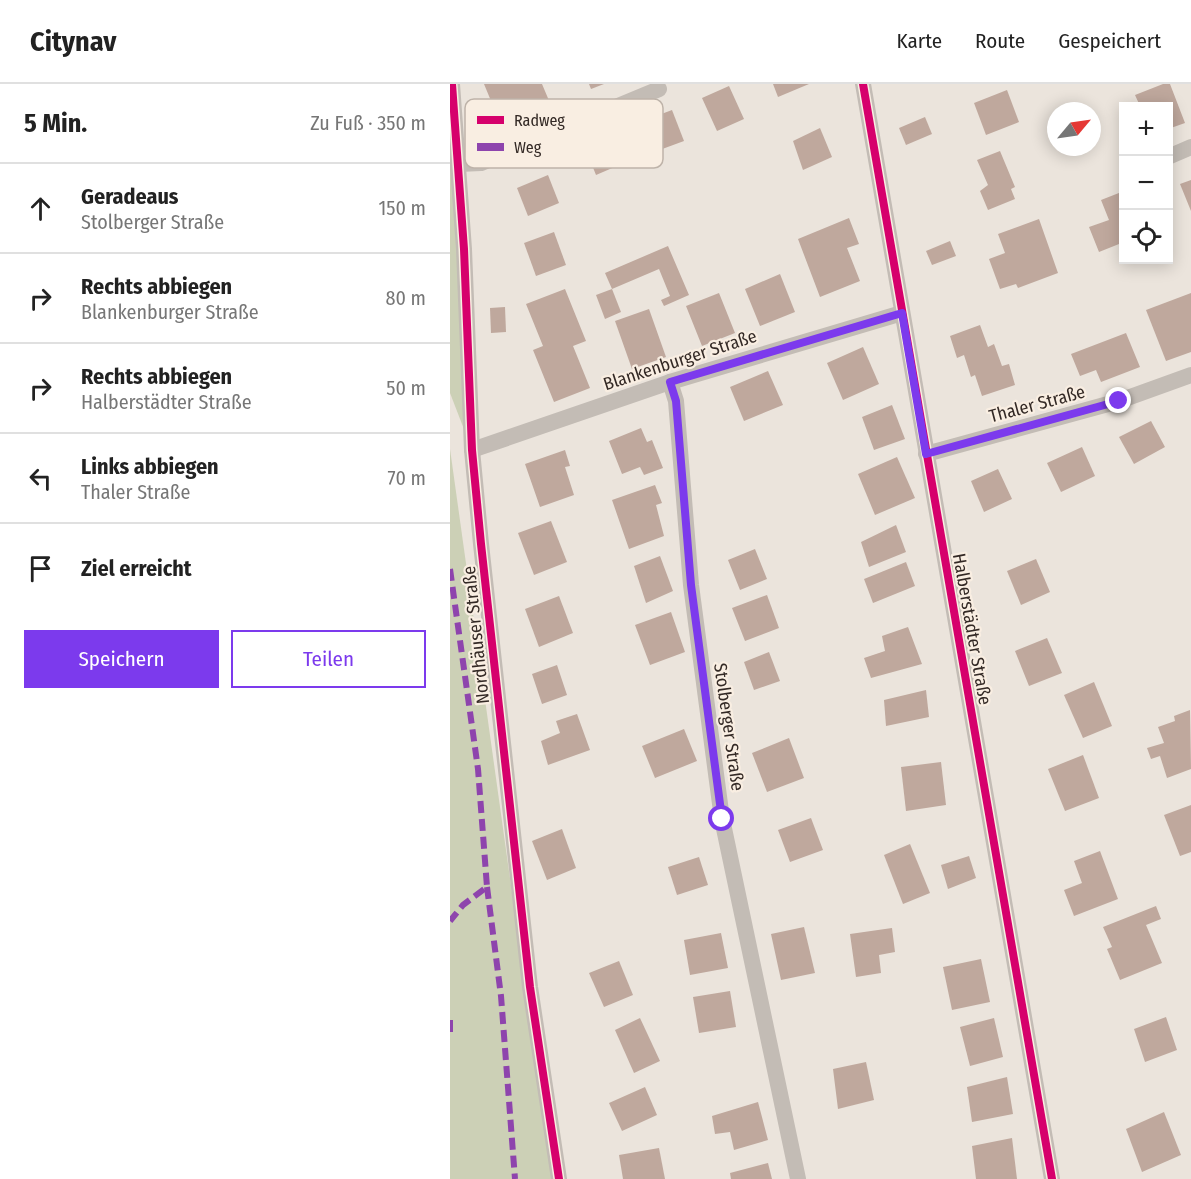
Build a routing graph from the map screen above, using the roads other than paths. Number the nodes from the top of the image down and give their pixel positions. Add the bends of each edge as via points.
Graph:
1 (453, 84) edge
2 (863, 84) edge
3 (659, 89) dead end
4 (635, 99) edge
5 (1191, 147) edge
6 (1170, 156) edge
7 (459, 164) junction
8 (465, 164) edge
9 (902, 313) junction
10 (1191, 375) edge
11 (670, 382) junction
12 (472, 450) junction
13 (926, 454) junction
14 (559, 1179) edge
15 (798, 1179) edge
16 (1052, 1179) edge

1 - 7 street, Nordhäuser Straße
2 - 9 street, Halberstädter Straße
3 - 4 street
5 - 6 street
7 - 8 street
7 - 12 street, Nordhäuser Straße
9 - 11 street, Blankenburger Straße
9 - 13 street, Halberstädter Straße
10 - 13 street, Thaler Straße via 1119,401
11 - 12 street, Blankenburger Straße
11 - 15 street, Stolberger Straße via 676,401 692,597 722,819
12 - 14 street, Nordhäuser Straße via 530,987
13 - 16 street, Halberstädter Straße

